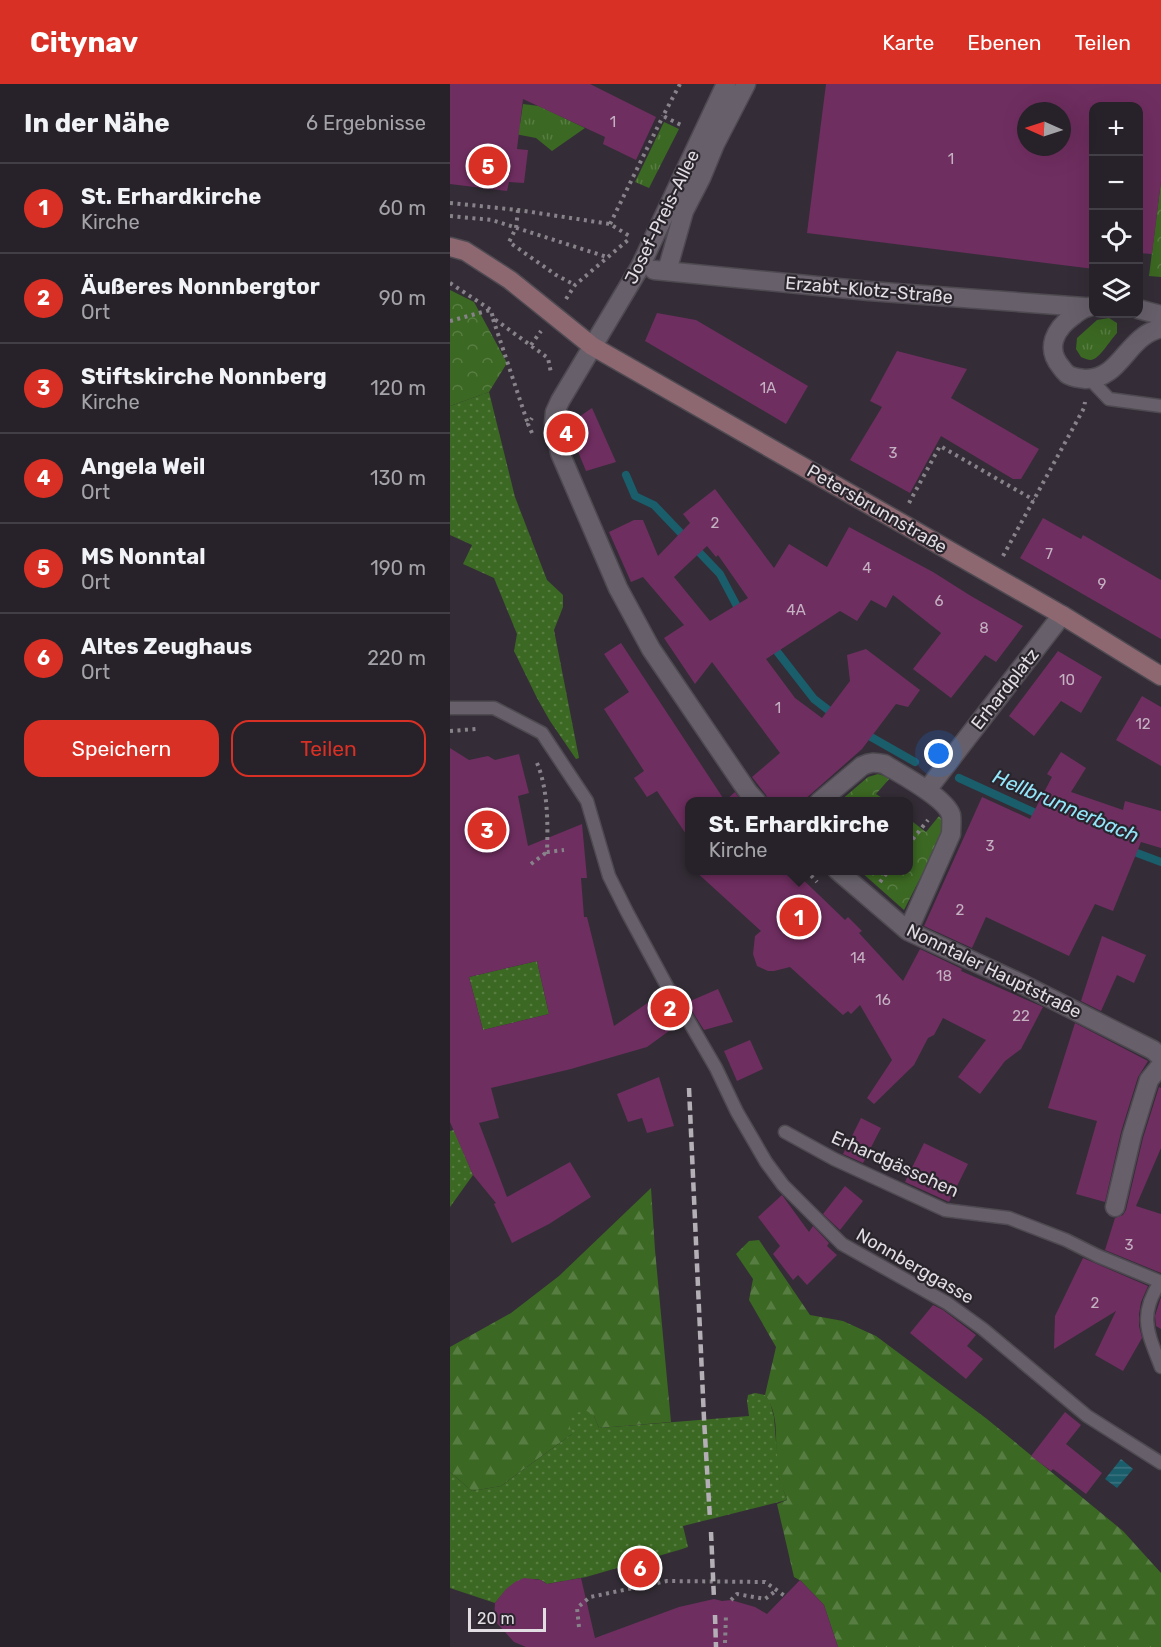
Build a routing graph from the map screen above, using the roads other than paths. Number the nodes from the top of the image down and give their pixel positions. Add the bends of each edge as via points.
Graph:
1 (726, 84) edge
2 (746, 84) edge
3 (450, 247) edge
4 (661, 271) joint
5 (1089, 307) edge
6 (1143, 310) edge
7 (1161, 315) edge
8 (1161, 328) edge
9 (592, 346) junction
10 (1090, 379) junction
11 (1161, 406) edge
12 (1062, 615) junction
13 (1161, 676) edge
14 (450, 708) edge
15 (927, 790) junction
16 (754, 797) edge
17 (824, 797) edge
18 (843, 875) edge
19 (908, 931) junction
20 (669, 988) dead end
21 (687, 1018) dead end
22 (1159, 1053) edge
23 (786, 1132) dead end
24 (1115, 1207) dead end
25 (1161, 1282) edge
26 (1161, 1367) edge
27 (1161, 1463) edge

1 - 9 street, Josef-Preis-Allee via 640,267
2 - 4 street, Josef-Preis-Allee via 684,211
3 - 9 main road via 465,251 510,280
4 - 5 street, Erzabt-Klotz-Straße
5 - 10 street, Erzabt-Klotz-Straße via 1064,322 1054,336 1053,348 1055,361 1067,374
6 - 7 street
8 - 10 street via 1145,334 1106,374
9 - 12 main road, Petersbrunnstraße
9 - 16 street via 555,412 560,453 618,588 651,649
10 - 11 lane via 1108,399
12 - 13 main road, Petersbrunnstraße
12 - 15 street, Erhardplatz
14 - 20 lane via 494,708 542,733 587,801 609,876
15 - 17 street via 884,764 870,762
15 - 19 street via 949,810 951,834
18 - 19 street, Nonntaler Hauptstraße
19 - 22 street, Nonntaler Hauptstraße
21 - 27 lane, Nonnberggasse via 766,1162 783,1185 842,1244 947,1303 1087,1416
22 - 24 street via 1132,1135
23 - 25 lane, Erhardgässchen via 834,1159 945,1210 1009,1218
25 - 26 lane via 1147,1313 1147,1332

